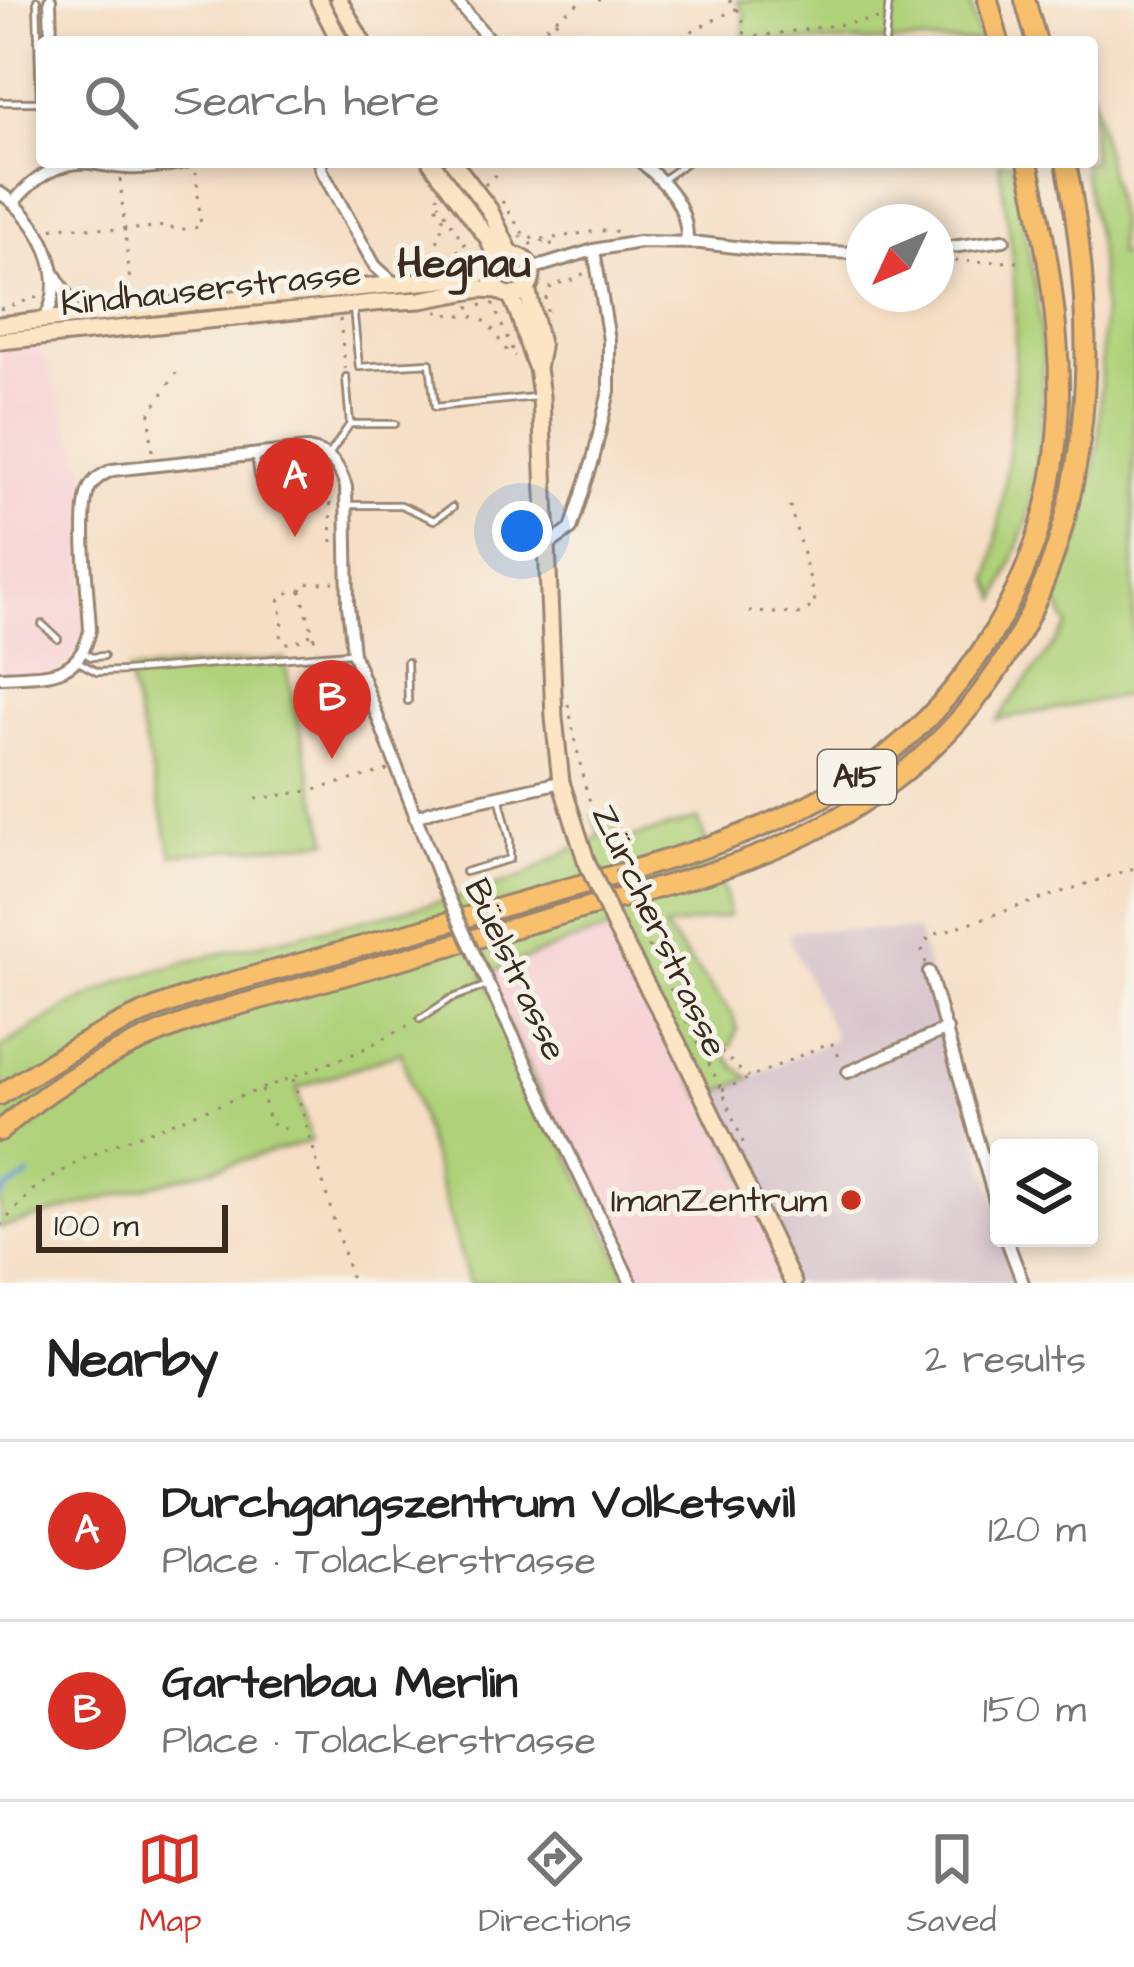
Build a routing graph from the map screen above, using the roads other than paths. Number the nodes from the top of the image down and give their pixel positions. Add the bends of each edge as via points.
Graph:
1 (38, 0) edge
2 (50, 0) edge
3 (319, 0) edge
4 (338, 0) edge
5 (456, 0) edge
6 (889, 0) edge
7 (988, 0) edge
8 (1024, 0) edge
9 (39, 36) edge
10 (51, 36) edge
11 (337, 36) edge
12 (359, 36) edge
13 (486, 36) edge
14 (887, 36) edge
15 (997, 36) edge
16 (1035, 36) edge
17 (0, 102) edge
18 (36, 102) edge
19 (54, 168) edge
20 (321, 168) edge
21 (435, 168) edge
22 (458, 168) edge
23 (648, 168) edge
24 (679, 168) edge
25 (1029, 168) edge
26 (1067, 168) edge
27 (662, 180) junction
28 (0, 193) edge
29 (14, 202) junction
30 (1004, 240) dead end
31 (687, 242) junction
32 (954, 247) edge
33 (846, 253) edge
34 (594, 255) junction
35 (502, 261) junction
36 (375, 266) junction
37 (531, 269) junction
38 (53, 272) junction
39 (396, 285) junction
40 (527, 288) junction
41 (501, 296) junction
42 (350, 304) junction
43 (67, 318) junction
44 (44, 320) junction
45 (0, 325) edge
46 (57, 335) junction
47 (0, 341) edge
48 (537, 368) junction
49 (346, 377) road end
50 (541, 396) junction
51 (350, 424) junction
52 (395, 424) dead end
53 (255, 454) junction
54 (328, 455) junction
55 (298, 481) road end
56 (346, 505) junction
57 (453, 507) dead end
58 (547, 546) junction
59 (42, 624) dead end
60 (58, 639) dead end
61 (353, 653) junction
62 (80, 656) junction
63 (104, 656) dead end
64 (407, 662) dead end
65 (0, 677) edge
66 (408, 701) dead end
67 (562, 782) junction
68 (499, 796) junction
69 (415, 817) junction
70 (465, 872) dead end
71 (929, 972) road end
72 (486, 980) junction
73 (420, 1019) road end
74 (947, 1029) junction
75 (848, 1072) road end
76 (0, 1097) edge
77 (0, 1131) edge
78 (990, 1182) edge
79 (1009, 1247) edge
80 (631, 1283) edge
81 (793, 1283) edge
82 (1022, 1283) edge

1 - 9 lane
2 - 10 street
3 - 11 main road
4 - 12 main road
5 - 13 street
6 - 14 lane
7 - 15 highway
8 - 16 highway
17 - 18 lane
19 - 29 street
20 - 36 street
21 - 35 main road
22 - 35 main road via 489,208
23 - 27 street
24 - 27 lane
25 - 76 highway, A15 via 1059,346 1060,415 1047,500 996,628 909,736 839,789 761,829 194,994 112,1027
26 - 77 highway, A15 via 1086,360 1069,512 1013,645 921,757 838,817 757,856 140,1040 81,1070
27 - 31 street via 685,214
28 - 29 street
29 - 38 street
30 - 32 street
31 - 33 street
31 - 34 street via 629,243
34 - 37 street
34 - 58 street via 609,340 607,406 571,529
35 - 37 main road via 524,259
35 - 39 main road, Kindhauserstrasse via 473,277
35 - 41 main road via 493,278
36 - 39 street
36 - 42 street
37 - 40 main road
38 - 43 street via 66,293
38 - 44 street
39 - 42 main road, Kindhauserstrasse
40 - 41 main road
40 - 48 main road, Zürcherstrasse via 541,348
41 - 42 main road, Kindhauserstrasse via 481,289
41 - 48 main road, Zürcherstrasse via 522,317
42 - 43 main road, Kindhauserstrasse via 190,303
42 - 46 main road, Kindhauserstrasse
42 - 50 lane via 359,367 430,363 435,406
43 - 44 main road, Kindhauserstrasse
43 - 46 street
44 - 45 main road, Kindhauserstrasse
46 - 47 main road, Kindhauserstrasse
48 - 50 main road, Zürcherstrasse
49 - 51 lane
50 - 58 main road, Zürcherstrasse
51 - 52 lane
51 - 54 lane
53 - 54 street
53 - 55 lane via 259,482
53 - 62 street via 98,478 83,512 90,630
54 - 56 street, Büelstrasse via 341,470
56 - 57 lane via 401,505 434,520
56 - 61 street, Büelstrasse via 341,582
58 - 67 main road, Zürcherstrasse
59 - 60 lane
61 - 62 lane via 97,672
61 - 69 street, Büelstrasse
62 - 63 lane
62 - 65 street via 52,674
64 - 66 lane
67 - 68 street
67 - 81 main road, Zürcherstrasse, bridge via 616,928
68 - 69 street
68 - 70 lane via 510,859
69 - 72 street, Büelstrasse, bridge
71 - 74 street
72 - 73 lane
72 - 80 street, Büelstrasse
74 - 75 street
74 - 78 street
79 - 82 street

